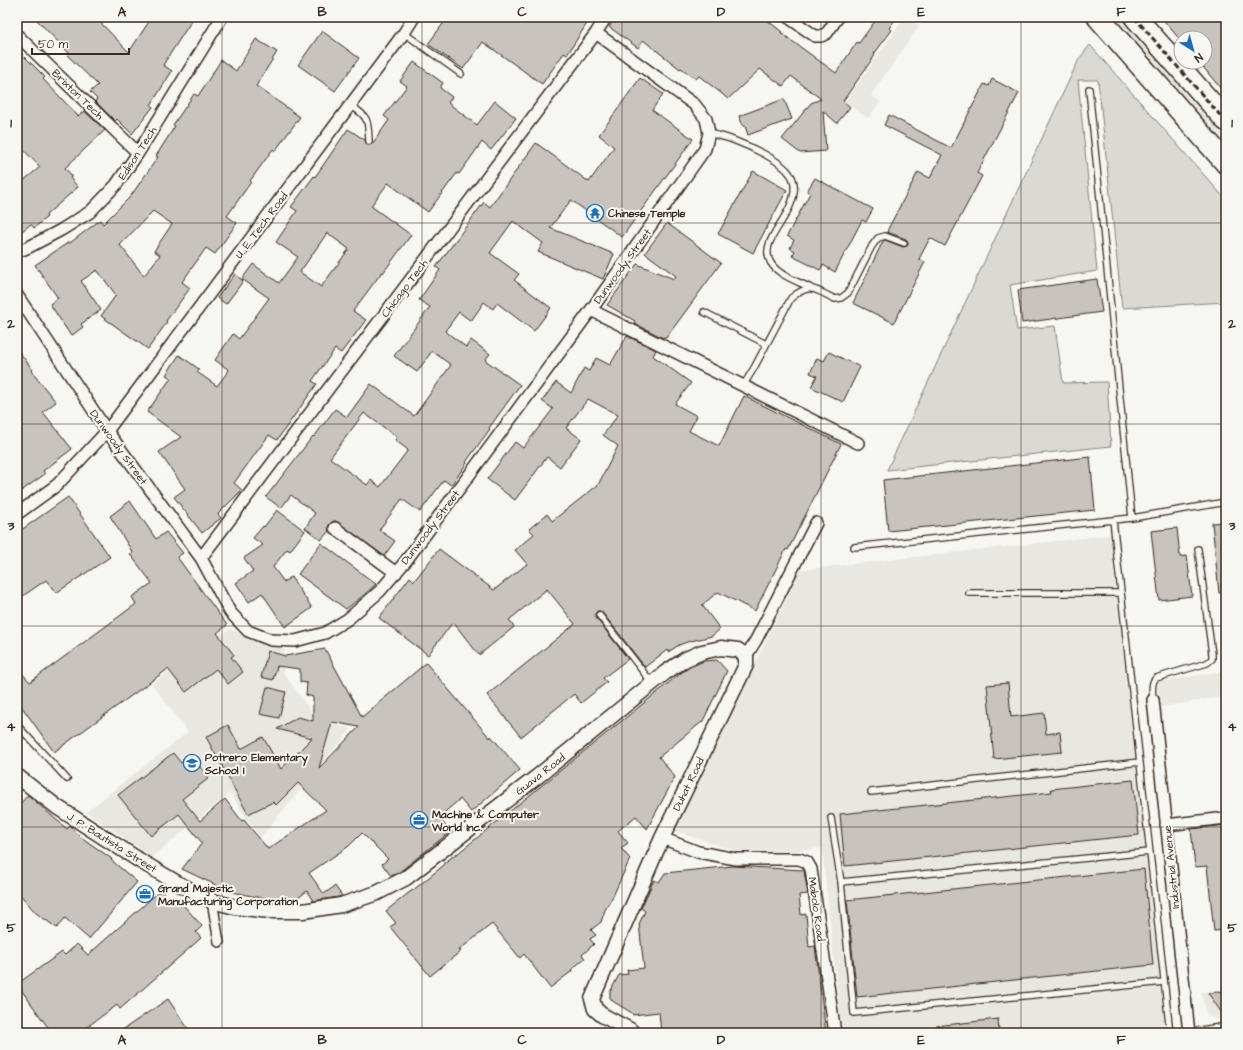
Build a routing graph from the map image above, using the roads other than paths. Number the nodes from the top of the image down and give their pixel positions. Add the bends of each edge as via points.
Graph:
1 (222, 17) edge
2 (414, 17) edge
3 (606, 17) edge
4 (788, 17) edge
5 (838, 17) edge
6 (1098, 17) edge
7 (1136, 17) edge
8 (404, 33) junction
9 (596, 33) junction
10 (17, 35) edge
11 (461, 74) dead end
12 (1089, 89) dead end
13 (350, 105) junction
14 (1226, 120) edge
15 (709, 133) junction
16 (369, 141) dead end
17 (138, 153) junction
18 (1226, 163) edge
19 (904, 243) dead end
20 (17, 252) edge
21 (813, 289) junction
22 (17, 295) edge
23 (591, 310) junction
24 (704, 312) dead end
25 (766, 344) junction
26 (743, 386) junction
27 (107, 431) junction
28 (858, 443) dead end
29 (1226, 502) edge
30 (17, 514) edge
31 (1132, 518) junction
32 (1113, 520) junction
33 (816, 523) dead end
34 (335, 528) dead end
35 (854, 547) dead end
36 (1198, 549) dead end
37 (201, 558) junction
38 (396, 572) junction
39 (969, 593) dead end
40 (1121, 593) junction
41 (599, 614) dead end
42 (746, 656) junction
43 (652, 684) junction
44 (1153, 700) joint
45 (17, 725) edge
46 (1140, 762) junction
47 (17, 776) edge
48 (67, 779) dead end
49 (871, 792) dead end
50 (831, 818) dead end
51 (1226, 818) edge
52 (1166, 825) junction
53 (662, 838) junction
54 (1150, 852) junction
55 (841, 882) junction
56 (212, 901) junction
57 (219, 942) dead end
58 (1164, 982) junction
59 (1226, 1026) edge
60 (1189, 1032) edge
61 (633, 1033) edge
62 (836, 1033) edge
63 (1170, 1033) edge

1 - 17 street, Edison Tech
2 - 8 street, U. E. Tech Road
3 - 9 street, Chicago Tech
4 - 5 street via 815,36 827,33
6 - 18 highway
7 - 14 highway
8 - 11 lane
8 - 13 street, U. E. Tech Road
9 - 15 street via 695,105 706,118
9 - 37 street, Chicago Tech
10 - 17 street, Brixton Tech
12 - 31 lane
13 - 16 lane via 366,118
13 - 27 street, U. E. Tech Road
15 - 21 lane via 732,139 775,160 791,174 795,186 793,197 770,241 768,258 778,270
15 - 23 street, Dunwoody Street via 705,149
17 - 20 street, Edison Tech via 116,185 90,212
19 - 21 lane via 885,236 878,238 848,293 841,298 835,299
21 - 25 lane via 807,288 791,298
22 - 27 street, Dunwoody Street
23 - 26 street
23 - 38 street, Dunwoody Street
24 - 25 lane
25 - 26 lane
26 - 28 street
27 - 30 street, U. E. Tech Road via 57,485
27 - 37 street, Dunwoody Street
29 - 31 lane
31 - 32 lane
32 - 35 lane
32 - 40 lane
33 - 42 street, Duhat Road
34 - 38 street
36 - 44 lane via 1212,659 1210,662 1156,678 1153,684
37 - 38 street, Dunwoody Street via 230,612 248,631 270,640 295,641 325,633 348,619 380,591
39 - 40 lane
40 - 46 lane
41 - 43 lane
42 - 43 street, Guava Road via 738,650 722,648 702,652 666,672
42 - 53 street, Duhat Road via 746,665
43 - 56 street, Guava Road via 406,878 377,893 341,905 303,911 270,911 235,907
44 - 52 street, Industrial Avenue
45 - 48 lane
46 - 49 lane
46 - 54 lane
47 - 56 street, J. P. Bautista Street via 57,807 142,862
50 - 55 lane
51 - 52 street
52 - 60 street, Industrial Avenue
53 - 61 street, Duhat Road via 592,999 595,1009 602,1015
53 - 62 street, Mabolo Road via 698,852 736,859 799,859 807,862 812,869
54 - 55 lane
54 - 58 lane
55 - 58 lane via 854,1013
56 - 57 street
58 - 63 lane
59 - 60 lane

